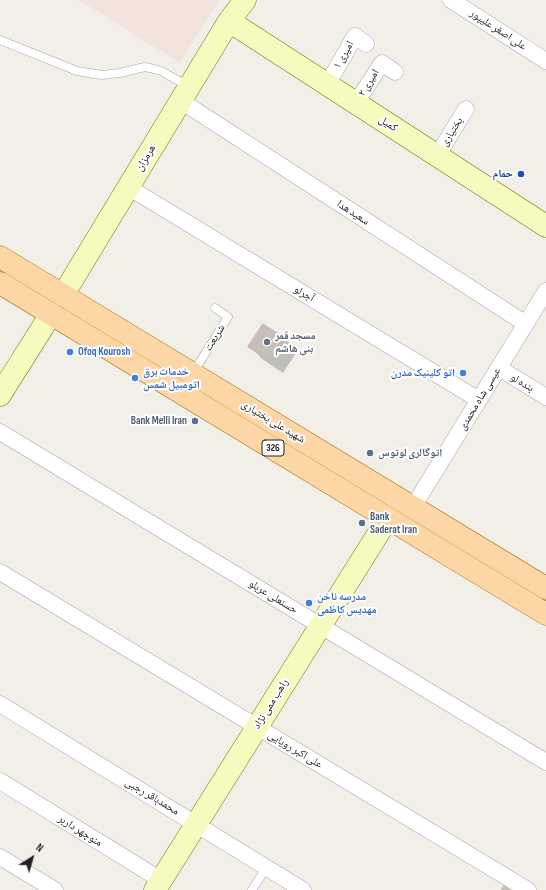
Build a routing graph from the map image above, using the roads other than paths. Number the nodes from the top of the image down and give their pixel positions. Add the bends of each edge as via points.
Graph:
1 (238, 0) edge
2 (245, 0) edge
3 (451, 0) edge
4 (229, 21) junction
5 (0, 40) edge
6 (366, 44) dead end
7 (546, 61) edge
8 (395, 72) dead end
9 (327, 85) junction
10 (185, 94) junction
11 (356, 104) junction
12 (466, 109) dead end
13 (437, 156) junction
14 (128, 187) junction
15 (546, 226) edge
16 (3, 266) edge
17 (0, 283) edge
18 (546, 291) edge
19 (63, 295) junction
20 (215, 308) dead end
21 (51, 314) junction
22 (526, 324) junction
23 (499, 368) junction
24 (193, 373) junction
25 (0, 394) edge
26 (546, 397) edge
27 (479, 400) junction
28 (0, 432) edge
29 (406, 503) junction
30 (388, 518) junction
31 (0, 572) edge
32 (546, 588) edge
33 (546, 614) edge
34 (320, 625) junction
35 (0, 704) edge
36 (257, 727) junction
37 (546, 762) edge
38 (0, 780) edge
39 (196, 824) junction
40 (0, 857) edge
41 (266, 868) junction
42 (158, 885) edge
43 (55, 890) edge
44 (252, 890) edge
45 (303, 890) edge
46 (528, 890) edge

1 - 4 main road, هرمزان
2 - 4 main road, هرمزان
3 - 7 street, علی اصغر علیپور
4 - 9 main road, کمیل
4 - 10 main road, هرمزان
5 - 10 lane via 77,71 102,75 150,68 161,71
6 - 9 street, امیری ۱ via 355,36
8 - 11 street, امیری ۲ via 382,63
9 - 11 main road, کمیل
10 - 14 main road, هرمزان
10 - 22 street, سعید هدا
11 - 13 main road, کمیل
12 - 13 street, بختیاری
13 - 15 main road, کمیل
14 - 19 main road, هرمزان
14 - 27 street, آجرلو
16 - 19 main road, شهید علی بختیاری / 326
17 - 21 main road, شهید علی بختیاری / 326
18 - 22 street, عیسی شاه محمدی
19 - 21 main road
19 - 24 main road, شهید علی بختیاری / 326
20 - 24 lane, شریعت via 228,317
21 - 25 main road
21 - 30 main road, شهید علی بختیاری / 326
22 - 23 street, عیسی شاه محمدی
23 - 26 street, بنده لو
23 - 27 street, عیسی شاه محمدی
24 - 29 main road, شهید علی بختیاری / 326
27 - 29 street, عیسی شاه محمدی
28 - 34 street, حسنعلی عربلو
29 - 30 main road
29 - 32 main road, شهید علی بختیاری / 326
30 - 33 main road, شهید علی بختیاری / 326
30 - 34 main road, راهب ممی نژاد
31 - 36 street, علی اکبر رویایی
34 - 36 main road, راهب ممی نژاد
34 - 37 street, حسنعلی عربلو
35 - 39 street, محمدباقر رجبی
36 - 39 main road, راهب ممی نژاد
36 - 46 street, علی اکبر رویایی
38 - 42 street, منوچهر داربر
39 - 41 street, محمدباقر رجبی
39 - 42 main road, راهب ممی نژاد
40 - 43 street
41 - 44 lane
41 - 45 street, محمدباقر رجبی

